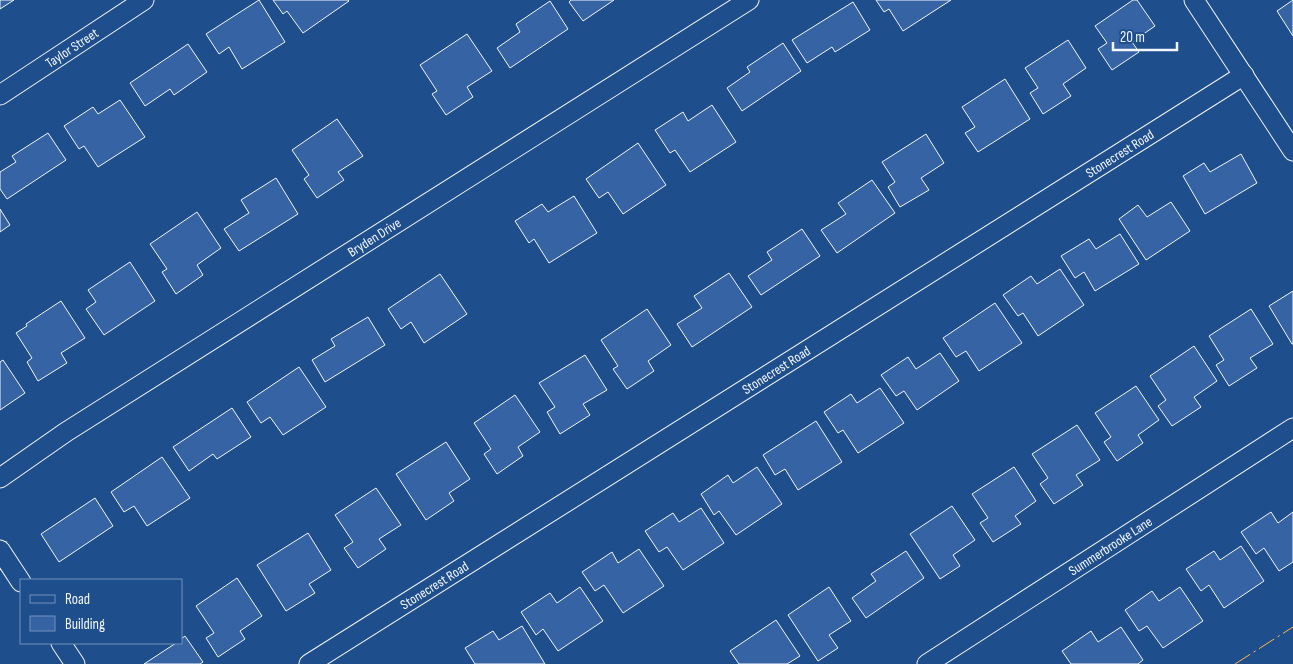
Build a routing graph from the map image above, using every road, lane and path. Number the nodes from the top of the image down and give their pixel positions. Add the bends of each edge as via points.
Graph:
1 (144, 0) edge
2 (749, 0) edge
3 (1194, 0) edge
4 (1244, 75) junction
5 (0, 95) edge
6 (1293, 151) edge
7 (1293, 428) edge
8 (0, 478) edge
9 (0, 550) edge
10 (20, 580) edge
11 (62, 644) edge
12 (75, 664) edge
13 (309, 664) edge
14 (927, 664) edge

1 - 5 street, Taylor Street
2 - 8 street, Bryden Drive via 66,432
3 - 4 street
4 - 6 street
4 - 13 street, Stonecrest Road
7 - 14 street, Summerbrooke Lane
9 - 10 street
11 - 12 street

